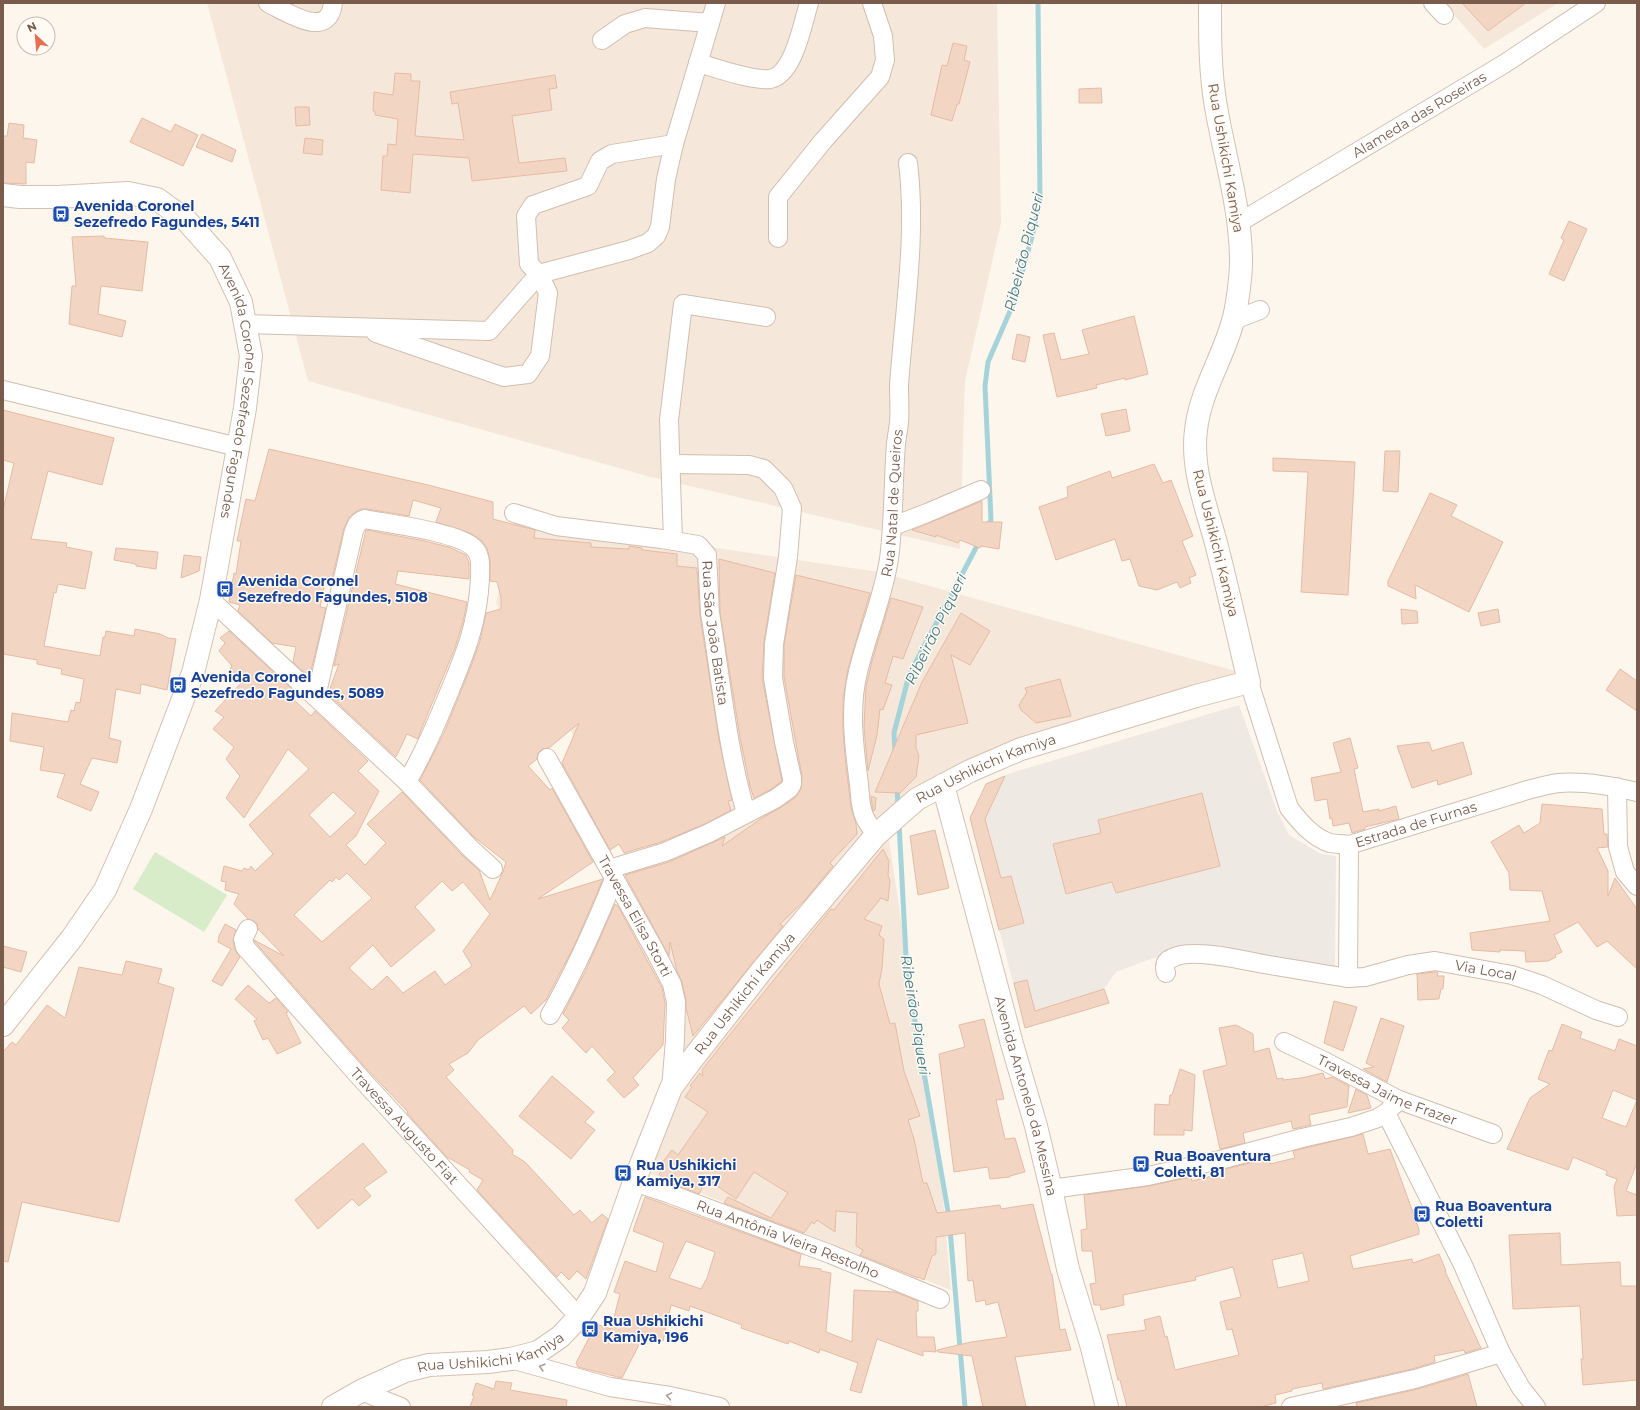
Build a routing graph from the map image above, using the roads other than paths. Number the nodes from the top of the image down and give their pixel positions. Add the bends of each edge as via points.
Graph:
1 (268, 3) edge
2 (333, 3) edge
3 (716, 3) edge
4 (809, 3) edge
5 (872, 3) edge
6 (1210, 3) edge
7 (1596, 3) edge
8 (710, 23) junction
9 (602, 40) dead end
10 (698, 63) junction
11 (674, 144) junction
12 (908, 163) dead end
13 (3, 195) edge
14 (1240, 222) junction
15 (778, 238) dead end
16 (539, 274) junction
17 (1260, 310) dead end
18 (766, 317) dead end
19 (1234, 320) junction
20 (246, 324) junction
21 (360, 327) junction
22 (3, 390) edge
23 (238, 447) junction
24 (671, 464) junction
25 (981, 490) dead end
26 (514, 513) dead end
27 (892, 526) junction
28 (673, 541) junction
29 (211, 600) junction
30 (1249, 682) junction
31 (316, 697) junction
32 (547, 758) dead end
33 (407, 782) junction
34 (943, 786) junction
35 (1617, 787) junction
36 (1637, 792) edge
37 (746, 813) junction
38 (880, 832) junction
39 (1349, 845) junction
40 (493, 870) dead end
41 (612, 874) junction
42 (1637, 886) edge
43 (248, 929) dead end
44 (1166, 973) dead end
45 (1348, 978) junction
46 (550, 1015) dead end
47 (1618, 1017) dead end
48 (3, 1025) edge
49 (1284, 1042) dead end
50 (671, 1088) junction
51 (1399, 1100) junction
52 (1386, 1113) junction
53 (1493, 1134) dead end
54 (634, 1182) junction
55 (1051, 1189) junction
56 (940, 1299) dead end
57 (579, 1317) junction
58 (1501, 1353) junction
59 (511, 1359) junction
60 (361, 1391) junction
61 (333, 1407) edge
62 (401, 1407) edge
63 (720, 1407) edge
64 (1107, 1407) edge
65 (1291, 1407) edge
66 (1536, 1407) edge

1 - 2 street via 305,21 318,23 325,21 329,16
3 - 8 street
4 - 10 street via 794,54 779,75 771,79 756,78
5 - 15 street via 883,36 885,60 880,77 823,140 778,197
6 - 14 main road, Rua Ushikichi Kamiya via 1212,78
7 - 14 street, Alameda das Roseiras via 1499,67
8 - 9 street via 645,18 625,24
8 - 10 street
10 - 11 street
11 - 16 street via 666,179 660,227 656,236 648,243 629,250
11 - 16 street via 612,154 600,161 588,186 533,206 526,216 529,264
12 - 27 street, Rua Natal de Queiros via 909,271
13 - 20 main road, Avenida Coronel Sezefredo Fagundes via 57,197 128,193 157,199 186,220 220,258 241,302
14 - 19 main road, Rua Ushikichi Kamiya via 1241,264
16 - 21 street via 489,331
16 - 21 street via 548,293 540,356 528,374 504,377
17 - 19 street
18 - 24 street via 683,304 669,420
19 - 30 main road, Rua Ushikichi Kamiya via 1201,406 1195,430 1196,459
20 - 21 street
20 - 23 main road, Avenida Coronel Sezefredo Fagundes via 252,356
22 - 23 street
23 - 29 main road, Avenida Coronel Sezefredo Fagundes
24 - 28 street
24 - 37 street via 749,466 764,469 783,488 792,508 788,557 774,644 773,672 792,784 774,799
25 - 27 street
26 - 28 street, Rua São João Batista via 556,526
27 - 38 street, Rua Natal de Queiros via 888,561 858,671 853,718 863,810 865,818
28 - 37 street, Rua São João Batista via 698,546 707,555 710,612 738,784
29 - 31 street
29 - 48 main road, Avenida Coronel Sezefredo Fagundes via 192,673 141,809 105,890 72,938
30 - 34 main road, Rua Ushikichi Kamiya via 1021,749
30 - 39 street, Estrada de Furnas via 1289,808 1314,834 1329,843
31 - 33 street
31 - 33 street via 356,524 365,519 443,534 468,543 478,554 480,562 476,618 465,655 438,719
32 - 41 street, Travessa Elisa Storti
33 - 40 street
34 - 38 main road, Rua Ushikichi Kamiya via 917,799
34 - 55 main road, Avenida Antonelo da Messina
35 - 36 street, Estrada de Furnas
35 - 39 street, Estrada de Furnas via 1577,783 1531,789
35 - 42 street via 1618,847 1625,872
37 - 41 street via 682,846 640,860
38 - 50 main road, Rua Ushikichi Kamiya via 763,970
39 - 45 street
41 - 46 street via 586,947
41 - 50 street, Travessa Elisa Storti via 672,984 676,1002 676,1025
43 - 57 street, Travessa Augusto Fiat via 243,939 245,947
44 - 45 street, Via Local via 1164,967 1172,958 1182,954 1207,954
45 - 47 street, Via Local via 1435,961 1512,975
49 - 51 street, Travessa Jaime Frazer
50 - 54 main road, Rua Ushikichi Kamiya
51 - 52 street
51 - 53 street, Travessa Jaime Frazer
52 - 55 street via 1351,1127 1191,1167 1148,1176
52 - 58 street via 1463,1266
54 - 56 street, Rua Antônia Vieira Restolho via 830,1254
54 - 57 main road, Rua Ushikichi Kamiya via 595,1293
55 - 64 main road, Avenida Antonelo da Messina via 1068,1269
57 - 59 main road, Rua Ushikichi Kamiya via 560,1338 538,1352
58 - 65 street via 1415,1379
58 - 66 street
59 - 60 main road, Rua Ushikichi Kamiya via 429,1365 405,1371
63 -> 59 street via 610,1387
60 - 61 main road, Rua Ushikichi Kamiya
60 - 62 street

